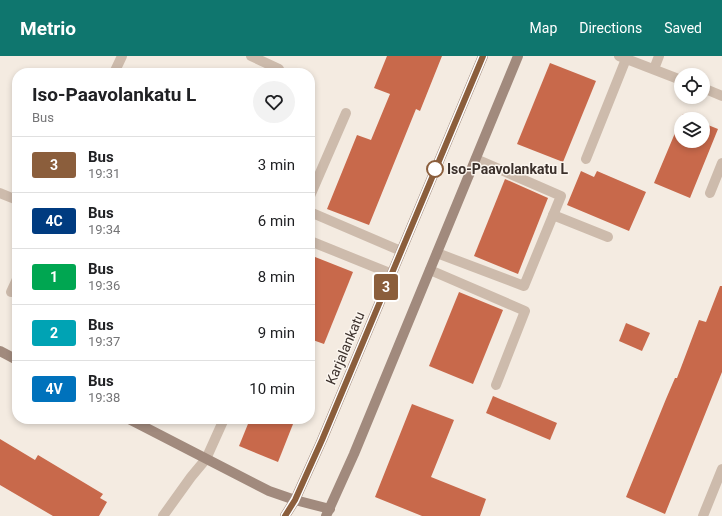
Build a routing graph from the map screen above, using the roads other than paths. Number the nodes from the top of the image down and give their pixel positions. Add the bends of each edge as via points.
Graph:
1 (122, 56) edge
2 (251, 56) edge
3 (483, 56) edge
4 (518, 56) edge
5 (659, 56) edge
6 (623, 57) edge
7 (116, 68) edge
8 (277, 68) edge
9 (654, 69) junction
10 (674, 77) edge
11 (710, 91) edge
12 (722, 96) edge
13 (346, 113) dead end
14 (476, 159) junction
15 (586, 159) dead end
16 (722, 163) edge
17 (315, 184) edge
18 (0, 193) edge
19 (710, 193) dead end
20 (12, 198) edge
21 (315, 214) edge
22 (553, 215) junction
23 (608, 237) dead end
24 (315, 243) edge
25 (401, 251) junction
26 (437, 253) junction
27 (430, 270) junction
28 (392, 274) junction
29 (0, 351) edge
30 (12, 357) edge
31 (496, 385) dead end
32 (139, 424) edge
33 (222, 424) edge
34 (206, 459) junction
35 (722, 469) edge
36 (295, 500) junction
37 (328, 512) edge
38 (163, 516) edge
39 (285, 516) edge
40 (703, 516) edge

1 - 7 street
2 - 8 street
3 - 25 main road, Karjalankatu
4 - 14 main road
5 - 9 street
6 - 9 street
6 - 15 street
9 - 10 street
11 - 12 street
13 - 17 street
14 - 22 street via 561,196
14 - 26 main road
16 - 19 street
18 - 20 street
21 - 25 street
22 - 23 street
22 - 26 street via 524,286
24 - 28 street
25 - 28 main road, Karjalankatu
26 - 27 main road
27 - 31 street via 526,311
27 - 37 main road
28 - 36 main road, Karjalankatu
29 - 30 main road
32 - 34 main road
33 - 34 street
34 - 36 main road via 269,492
34 - 38 street
35 - 40 street
36 - 37 main road
36 - 39 main road, Karjalankatu

